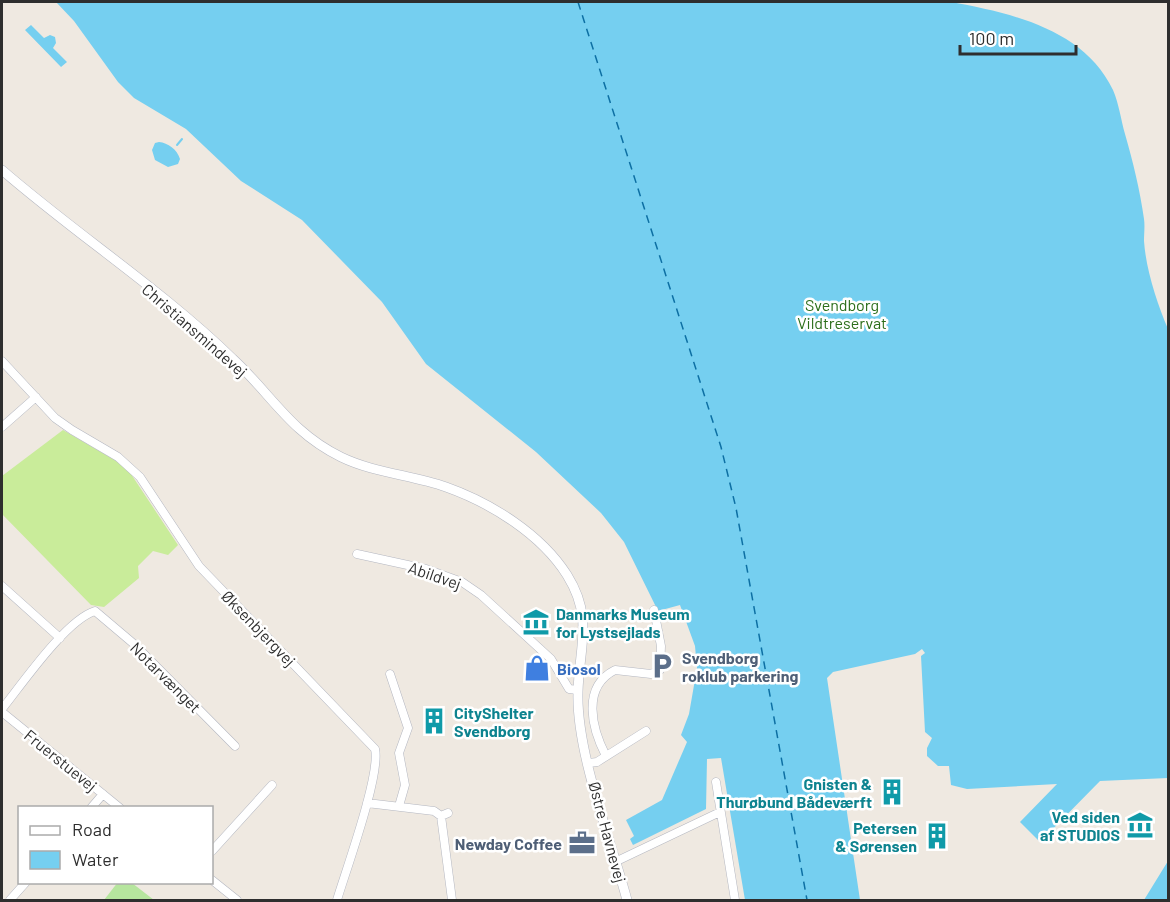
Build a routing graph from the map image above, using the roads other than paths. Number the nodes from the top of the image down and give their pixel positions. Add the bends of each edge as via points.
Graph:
1 (2, 173) edge
2 (2, 361) edge
3 (36, 397) junction
4 (2, 427) edge
5 (357, 554) dead end
6 (2, 586) edge
7 (654, 610) dead end
8 (60, 638) junction
9 (390, 674) dead end
10 (578, 690) junction
11 (2, 711) edge
12 (646, 731) dead end
13 (235, 746) dead end
14 (606, 756) junction
15 (589, 763) junction
16 (716, 782) dead end
17 (272, 785) dead end
18 (103, 794) junction
19 (367, 803) junction
20 (92, 806) edge
21 (119, 806) edge
22 (399, 806) junction
23 (720, 812) junction
24 (213, 850) edge
25 (617, 861) junction
26 (213, 881) edge
27 (24, 884) edge
28 (10, 900) edge
29 (237, 900) edge
30 (337, 900) edge
31 (452, 900) edge
32 (627, 900) edge
33 (735, 900) edge

1 - 10 street, Christiansmindevej via 234,359 295,428 316,443 358,464 445,487 480,502 540,544 568,576 581,603 585,637
2 - 3 street, Øksenbjergvej
3 - 4 street
3 - 19 street, Øksenbjergvej via 72,430 118,457 140,477 199,566 375,748 377,757
5 - 10 street, Abildvej via 426,569 462,582 551,659 569,688
6 - 8 street
7 - 14 street, Østre Havnevej via 661,646 660,670 651,674 615,670 598,683 594,694 595,734
8 - 11 street
8 - 13 street, Notarvænget via 89,613 100,612
9 - 22 street via 408,728 399,753 405,785
10 - 15 street, Østre Havnevej via 580,728
11 - 18 street, Fruerstuevej
12 - 14 street, Østre Havnevej
14 - 15 street, Østre Havnevej
15 - 25 street, Østre Havnevej
16 - 23 street
17 - 24 street
18 - 20 street
18 - 21 street, Fruerstuevej
19 - 22 street
19 - 30 street, Øksenbjergvej
22 - 31 street via 445,814
23 - 25 street
23 - 33 street
25 - 32 street, Østre Havnevej
26 - 29 street
27 - 28 street

